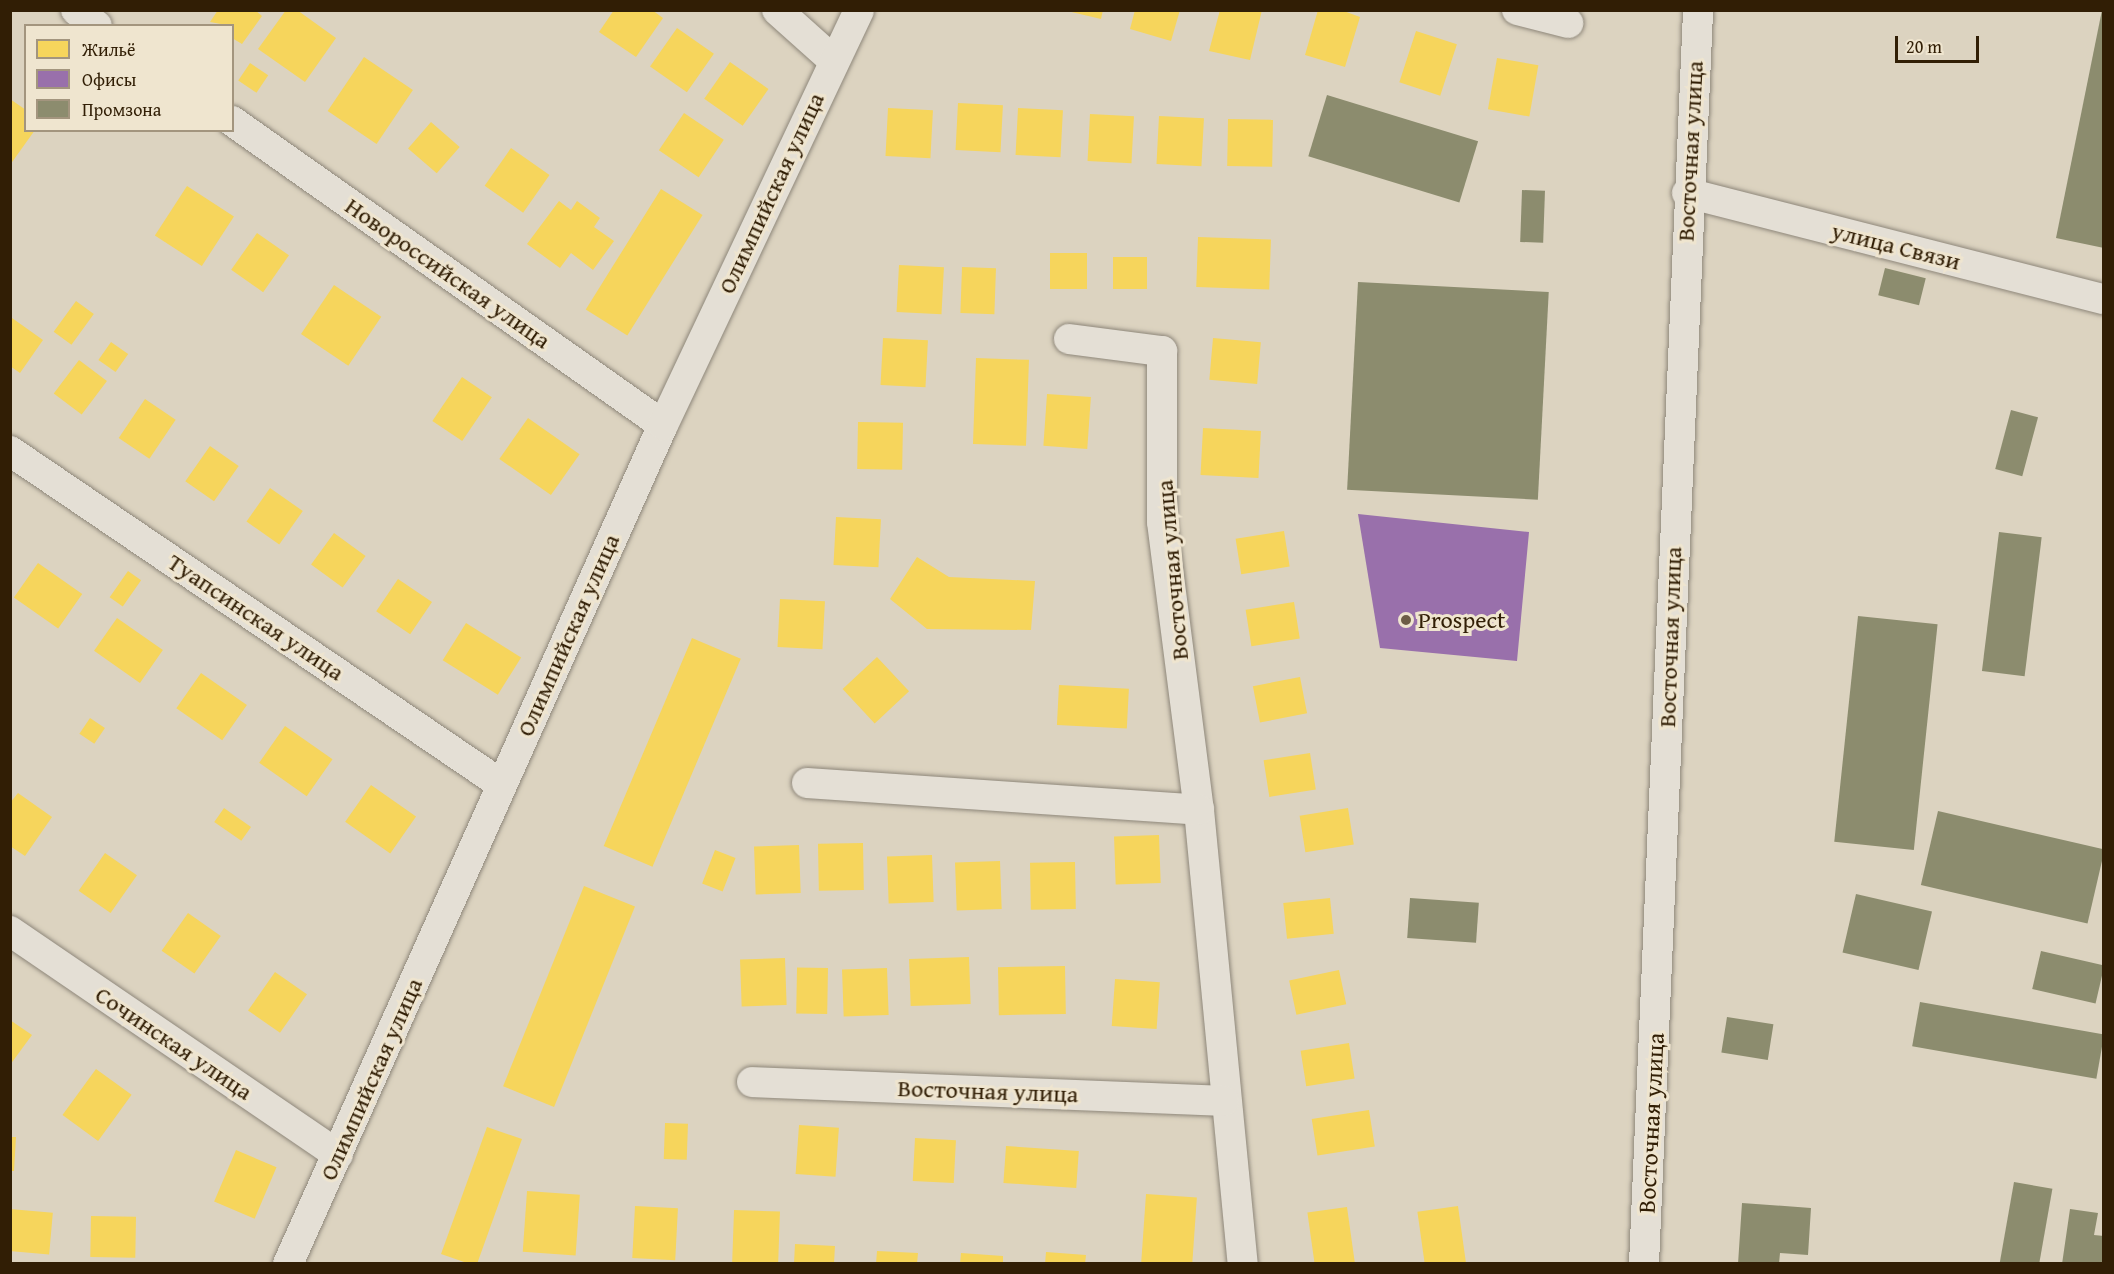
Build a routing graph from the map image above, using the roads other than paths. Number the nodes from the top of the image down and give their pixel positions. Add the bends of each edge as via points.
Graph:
1 (76, 10) edge
2 (777, 10) edge
3 (859, 10) edge
4 (1517, 10) edge
5 (1698, 10) edge
6 (1568, 23) dead end
7 (94, 24) edge
8 (833, 60) junction
9 (234, 122) edge
10 (1688, 193) junction
11 (2103, 299) edge
12 (1069, 339) dead end
13 (663, 426) junction
14 (10, 451) edge
15 (807, 783) dead end
16 (501, 784) junction
17 (1198, 810) junction
18 (10, 931) edge
19 (752, 1082) dead end
20 (1224, 1101) junction
21 (338, 1155) junction
22 (288, 1263) edge
23 (1243, 1263) edge
24 (1644, 1263) edge

1 - 7 street
2 - 8 street
3 - 8 street, Олимпийская улица
4 - 6 street
5 - 10 street, Восточная улица
8 - 13 street, Олимпийская улица
9 - 13 street, Новороссийская улица
10 - 11 street, улица Связи
10 - 24 street, Восточная улица
12 - 17 street, Восточная улица via 1162,351 1162,522
13 - 16 street, Олимпийская улица
14 - 16 street, Туапсинская улица
15 - 17 street
16 - 21 street, Олимпийская улица
17 - 20 street, Восточная улица
18 - 21 street, Сочинская улица
19 - 20 street, Восточная улица
20 - 23 street, Восточная улица
21 - 22 street, Олимпийская улица

